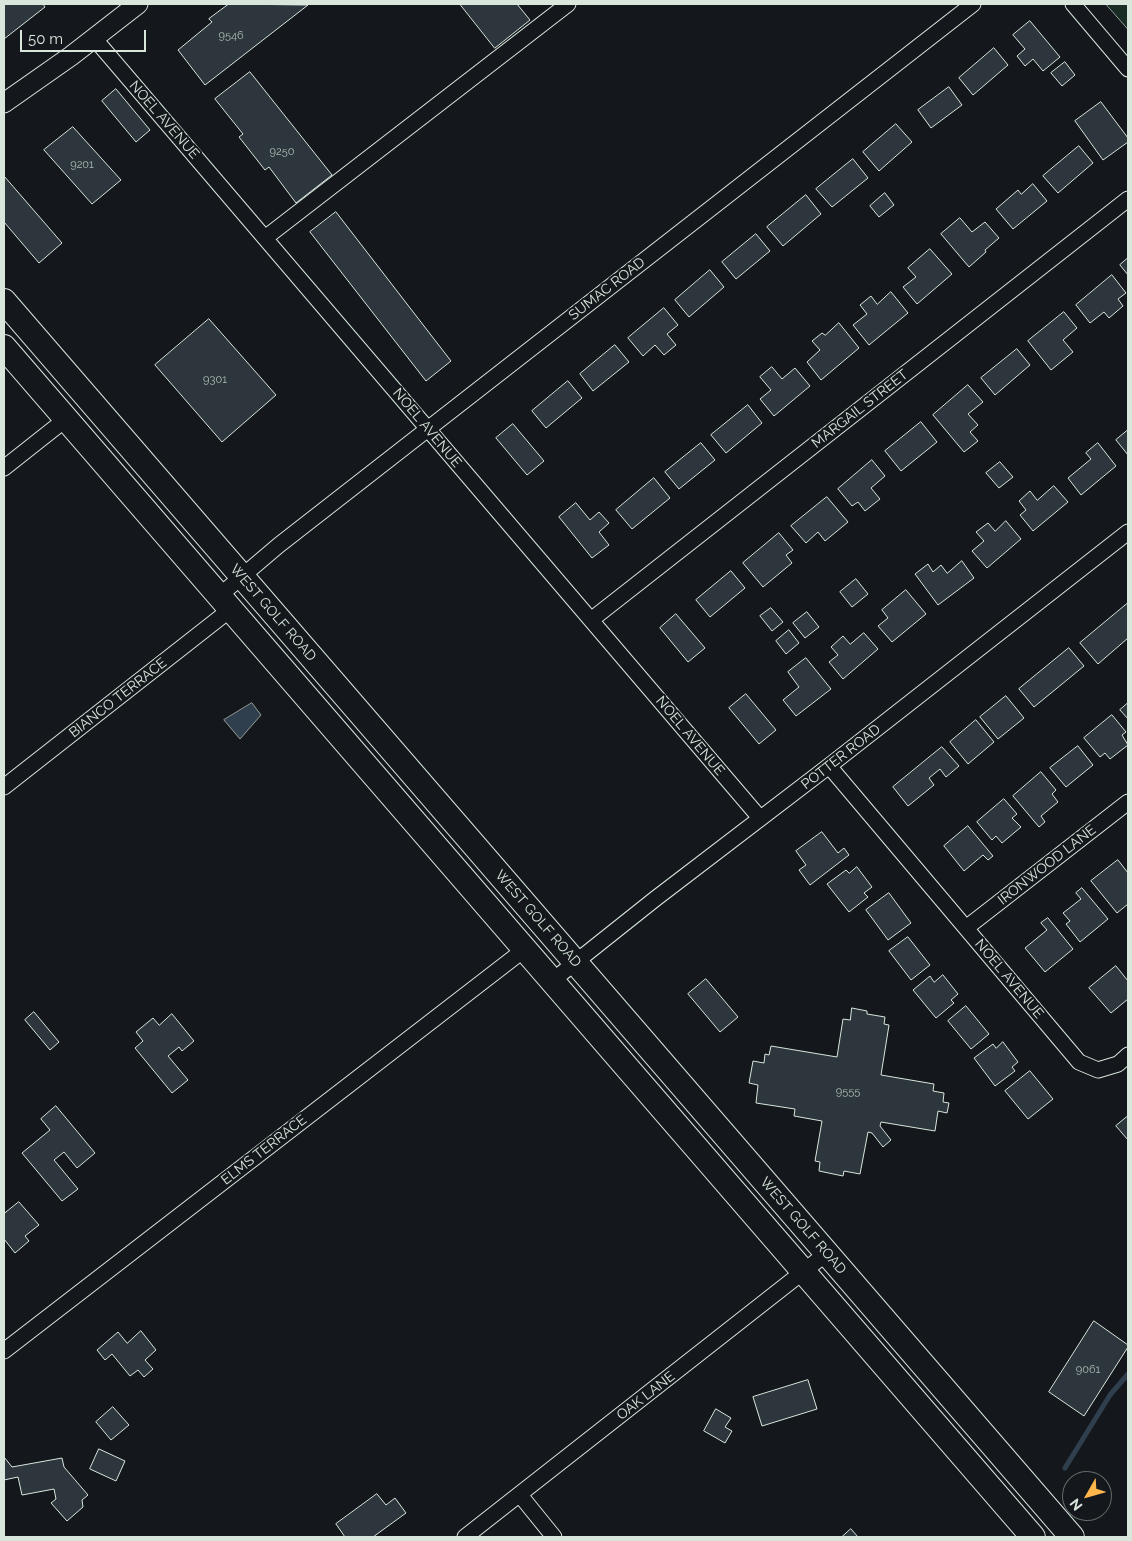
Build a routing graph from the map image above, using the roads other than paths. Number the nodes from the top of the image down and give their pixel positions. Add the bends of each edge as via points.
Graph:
1 (138, 4) edge
2 (568, 4) edge
3 (973, 4) edge
4 (1073, 4) edge
5 (94, 38) junction
6 (1128, 69) edge
7 (4, 103) edge
8 (1128, 199) edge
9 (265, 238) junction
10 (4, 302) edge
11 (4, 346) edge
12 (66, 419) junction
13 (428, 429) junction
14 (4, 468) edge
15 (1128, 532) edge
16 (243, 577) junction
17 (225, 603) junction
18 (591, 620) junction
19 (829, 766) junction
20 (4, 787) edge
21 (1128, 802) edge
22 (760, 818) junction
23 (966, 928) junction
24 (524, 949) junction
25 (575, 962) junction
26 (552, 981) junction
27 (1128, 1055) edge
28 (827, 1253) junction
29 (804, 1272) junction
30 (4, 1351) edge
31 (520, 1495) junction
32 (465, 1537) edge
33 (554, 1537) edge
34 (1033, 1537) edge
35 (1072, 1537) edge

1 - 5 street
2 - 9 street
3 - 13 street, SUMAC ROAD
4 - 6 street
5 - 7 street
5 - 9 street, NOEL AVENUE
8 - 18 street, MARGAIL STREET
9 - 13 street, NOEL AVENUE
10 - 16 main road, WEST GOLF ROAD
11 - 12 main road
12 - 14 street
12 - 17 main road
13 - 16 street, SUMAC ROAD
13 - 18 street, NOEL AVENUE
15 - 19 street, POTTER ROAD
16 - 17 street, BIANCO TERRACE
16 - 25 main road, WEST GOLF ROAD
17 - 20 street, BIANCO TERRACE
17 - 24 main road
18 - 22 street, NOEL AVENUE
19 - 22 street, POTTER ROAD
19 - 23 street, NOEL AVENUE
21 - 23 street, IRONWOOD LANE
22 - 25 street, POTTER ROAD
23 - 27 street, NOEL AVENUE via 1079,1062 1098,1070 1118,1064
24 - 26 main road
24 - 30 street, ELMS TERRACE
25 - 26 street, POTTER ROAD
25 - 28 main road, WEST GOLF ROAD
26 - 29 main road
28 - 29 street, OAK LANE
28 - 35 main road, WEST GOLF ROAD
29 - 31 street, OAK LANE
29 - 34 main road
31 - 32 street, OAK LANE
31 - 33 street

